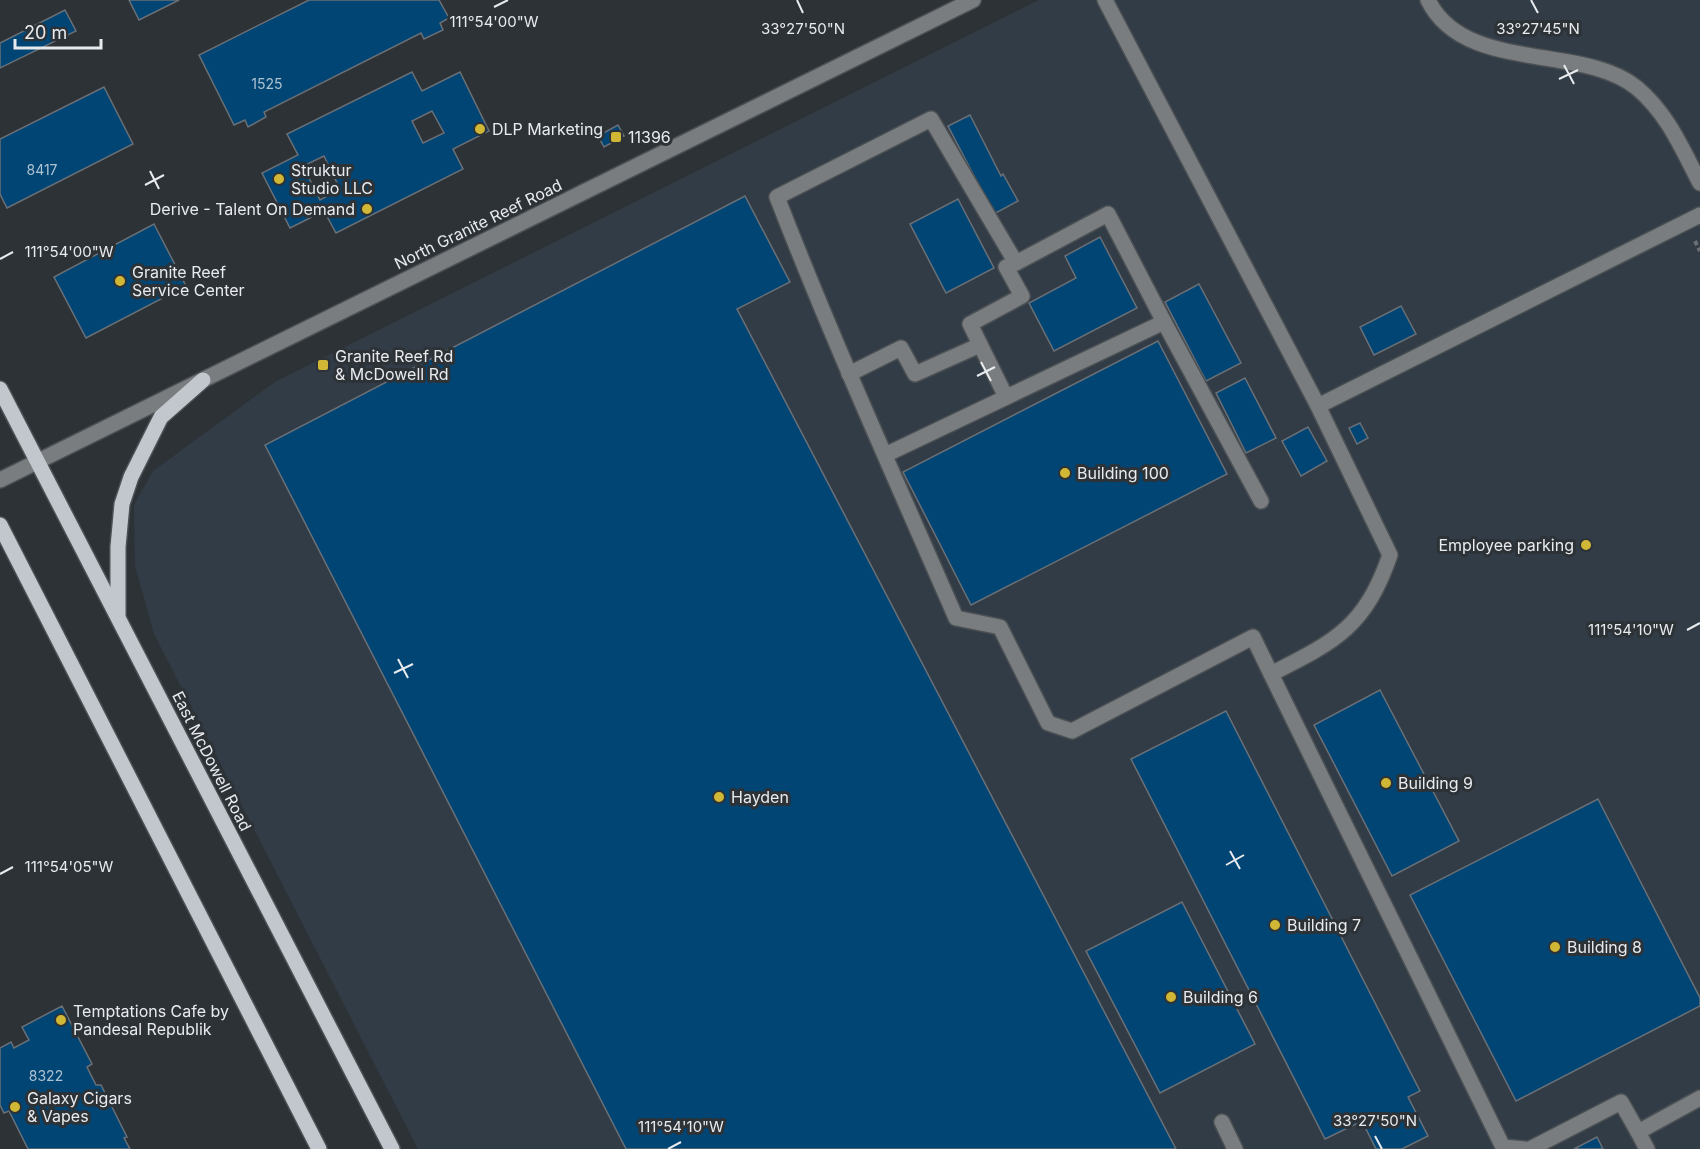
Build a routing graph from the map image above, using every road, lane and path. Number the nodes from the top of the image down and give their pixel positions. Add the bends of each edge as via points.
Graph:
1 (973, 0) edge
2 (1105, 0) edge
3 (1428, 0) edge
4 (1700, 183) edge
5 (1700, 215) edge
6 (1016, 263) junction
7 (1164, 322) junction
8 (980, 345) junction
9 (849, 374) junction
10 (202, 380) junction
11 (0, 389) edge
12 (1006, 398) junction
13 (1318, 406) junction
14 (885, 455) junction
15 (37, 461) junction
16 (0, 480) edge
17 (1261, 501) dead end
18 (0, 525) edge
19 (118, 618) junction
20 (1271, 674) junction
21 (1700, 1098) edge
22 (1222, 1122) dead end
23 (1638, 1132) junction
24 (1501, 1148) edge
25 (319, 1149) edge
26 (392, 1149) edge
27 (1235, 1149) edge
28 (1528, 1149) edge
29 (1647, 1149) edge

1 - 10 street, North Granite Reef Road
2 - 13 street
3 - 4 street via 1433,11 1464,37 1512,53 1603,70 1636,87 1664,115
5 - 13 street
6 - 7 street via 1108,214
6 - 8 street via 1006,267 1022,296 970,324
6 - 9 street via 931,119 777,197
7 - 12 street
7 - 17 street
8 - 9 street via 915,374 901,348
8 - 12 street
9 - 14 street
10 - 15 street, North Granite Reef Road
10 - 19 main road via 160,417 131,477 122,504 118,547
11 - 15 main road, East McDowell Road
12 - 14 street
13 - 20 street via 1390,555 1379,588 1356,621 1321,648
14 - 20 street via 956,618 1000,627 1048,723 1072,731 1253,637
15 - 16 street, North Granite Reef Road
15 - 19 main road, East McDowell Road
18 - 25 main road
19 - 26 main road, East McDowell Road
20 - 24 street
21 - 23 street
22 - 27 street
23 - 28 street via 1621,1102
23 - 29 street
24 - 28 street

